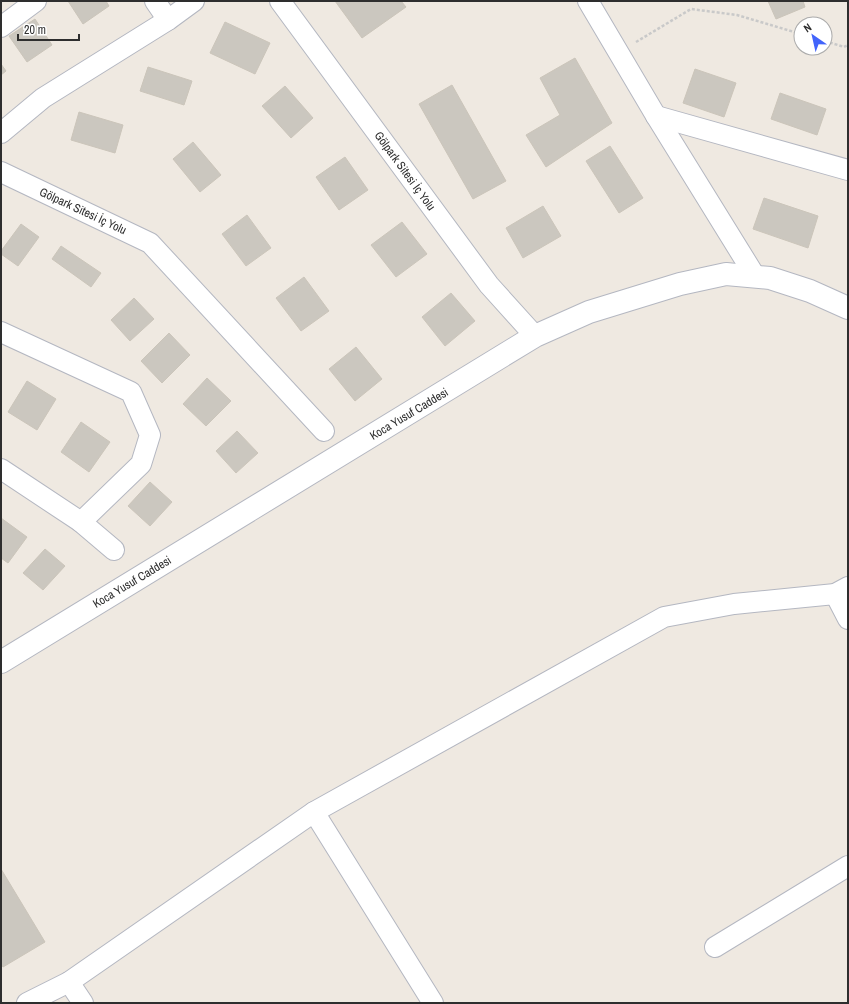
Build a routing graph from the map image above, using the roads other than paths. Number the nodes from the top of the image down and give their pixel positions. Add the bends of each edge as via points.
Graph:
1 (36, 1) edge
2 (155, 1) edge
3 (194, 1) edge
4 (280, 1) edge
5 (588, 1) edge
6 (168, 20) junction
7 (1, 27) edge
8 (656, 116) junction
9 (1, 133) edge
10 (848, 170) edge
11 (1, 172) edge
12 (755, 276) junction
13 (848, 308) edge
14 (1, 332) edge
15 (536, 336) junction
16 (324, 431) dead end
17 (1, 469) edge
18 (81, 522) junction
19 (114, 550) dead end
20 (841, 591) edge
21 (848, 619) edge
22 (1, 662) edge
23 (314, 812) junction
24 (848, 866) edge
25 (715, 947) dead end
26 (69, 982) junction
27 (27, 1003) edge
28 (83, 1003) edge
29 (433, 1003) edge

1 - 7 street
2 - 6 street
3 - 6 street
4 - 15 street, Gölpark Sitesi İç Yolu via 489,285
5 - 8 street
6 - 9 street via 43,98
8 - 10 street
8 - 12 street
11 - 16 street, Gölpark Sitesi İç Yolu via 150,243
12 - 13 street, Koca Yusuf Caddesi via 770,278 810,291
12 - 15 street, Koca Yusuf Caddesi via 726,274 680,284 589,312
14 - 18 street via 131,392 150,435 141,464
15 - 22 street, Koca Yusuf Caddesi
17 - 18 street
18 - 19 street
20 - 21 street
20 - 23 street via 734,604 664,616
23 - 26 street
23 - 29 street
24 - 25 street
26 - 27 street
26 - 28 street

